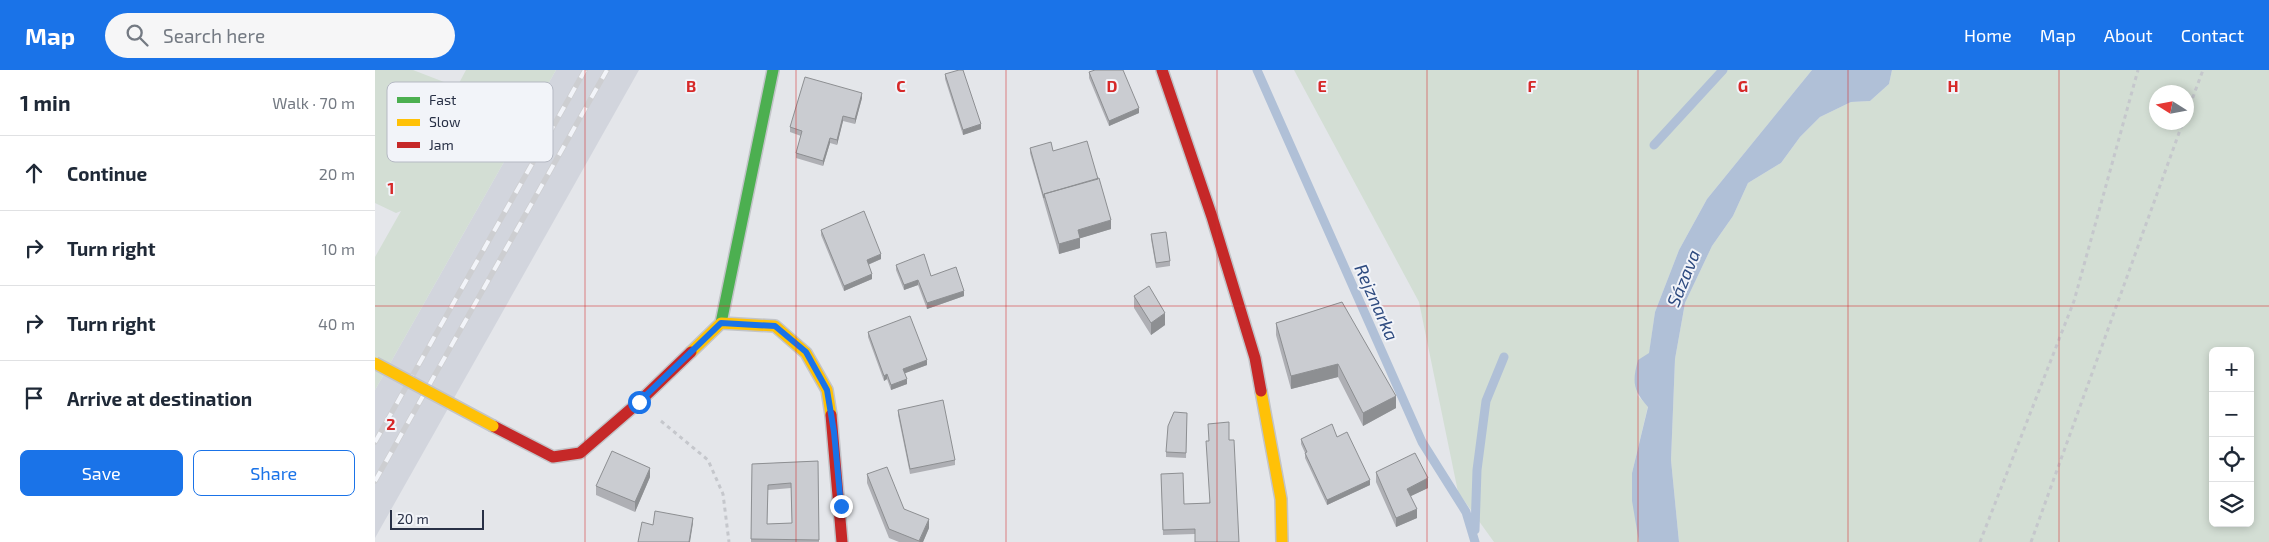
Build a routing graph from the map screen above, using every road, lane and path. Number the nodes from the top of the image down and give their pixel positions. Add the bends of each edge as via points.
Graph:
1 (773, 70) edge
2 (1162, 70) edge
3 (2138, 70) edge
4 (2203, 70) edge
5 (2194, 94) edge
6 (2180, 130) edge
7 (721, 323) junction
8 (375, 363) edge
9 (639, 402) junction
10 (729, 542) edge
11 (842, 542) edge
12 (1282, 542) edge
13 (1980, 542) edge
14 (2031, 542) edge

1 - 7 street
2 - 12 street via 1255,358 1281,499
3 - 13 path via 2074,300
4 - 5 path
6 - 14 path
7 - 9 street
7 - 11 street via 775,326 806,352 827,390 834,432
8 - 9 street, bridge via 553,457 580,453
9 - 10 path via 708,460 723,494

